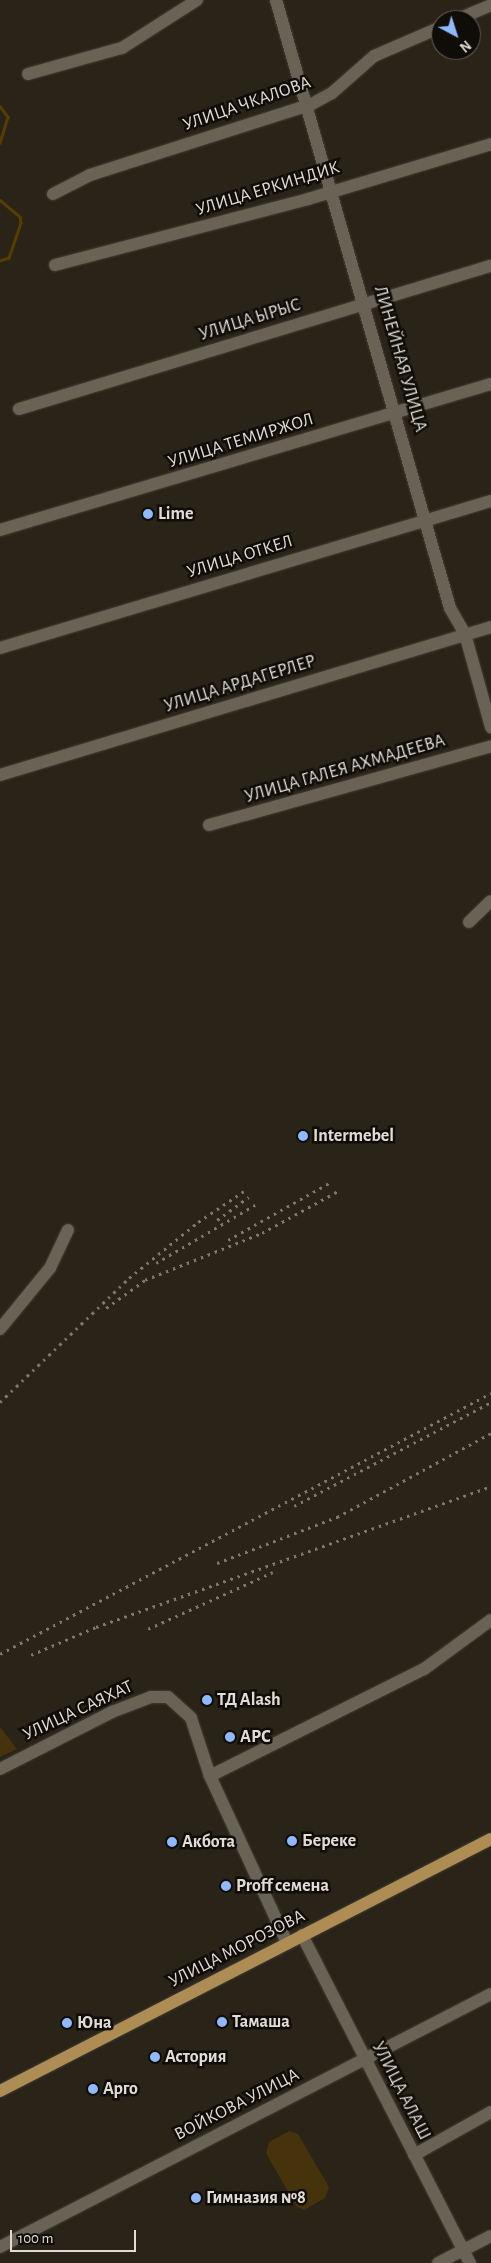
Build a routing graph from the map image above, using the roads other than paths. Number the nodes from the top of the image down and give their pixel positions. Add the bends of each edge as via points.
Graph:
1 (197, 0) edge
2 (276, 0) edge
3 (491, 4) edge
4 (478, 10) edge
5 (431, 31) edge
6 (28, 74) dead end
7 (310, 105) junction
8 (491, 144) edge
9 (333, 188) junction
10 (53, 194) dead end
11 (55, 266) dead end
12 (491, 266) edge
13 (366, 304) junction
14 (491, 384) edge
15 (19, 408) dead end
16 (397, 412) junction
17 (491, 501) edge
18 (425, 520) junction
19 (0, 530) edge
20 (491, 627) edge
21 (466, 634) junction
22 (0, 648) edge
23 (491, 727) edge
24 (491, 746) edge
25 (0, 775) edge
26 (209, 825) dead end
27 (491, 901) edge
28 (469, 922) dead end
29 (68, 1230) dead end
30 (0, 1328) edge
31 (491, 1620) edge
32 (0, 1769) edge
33 (210, 1776) junction
34 (491, 1839) edge
35 (302, 1935) junction
36 (287, 1943) junction
37 (491, 1994) edge
38 (364, 2058) junction
39 (0, 2091) edge
40 (491, 2112) edge
41 (414, 2155) junction
42 (491, 2236) edge
43 (0, 2247) edge
44 (464, 2250) junction
45 (438, 2263) edge
46 (470, 2263) edge

1 - 6 street via 122,48
2 - 7 street, ЛИНЕЙНАЯ УЛИЦА
3 - 4 street
5 - 7 street, УЛИЦА ЧКАЛОВА via 374,56 332,92
7 - 9 street, ЛИНЕЙНАЯ УЛИЦА
7 - 10 street, УЛИЦА ЧКАЛОВА via 90,175
8 - 9 street, УЛИЦА ЕРКИНДИК
9 - 11 street, УЛИЦА ЕРКИНДИК via 308,199
9 - 13 street, ЛИНЕЙНАЯ УЛИЦА
12 - 13 street, УЛИЦА ЫРЫС
13 - 15 street, УЛИЦА ЫРЫС
13 - 16 street, ЛИНЕЙНАЯ УЛИЦА
14 - 16 street, УЛИЦА ТЕМИРЖОЛ
16 - 18 street, ЛИНЕЙНАЯ УЛИЦА
16 - 19 street, УЛИЦА ТЕМИРЖОЛ
17 - 18 street, УЛИЦА ОТКЕЛ
18 - 21 street, ЛИНЕЙНАЯ УЛИЦА via 450,608
18 - 22 street, УЛИЦА ОТКЕЛ
20 - 21 street, УЛИЦА АРДАГЕРЛЕР
21 - 23 street, ЛИНЕЙНАЯ УЛИЦА
21 - 25 street, УЛИЦА АРДАГЕРЛЕР
24 - 26 street, УЛИЦА ГАЛЕЯ АХМАДЕЕВА
27 - 28 street
29 - 30 street via 50,1268
31 - 33 street via 424,1669
32 - 33 street, УЛИЦА САЯХАТ via 150,1697 168,1697 192,1718
33 - 36 street, УЛИЦА САЯХАТ
34 - 35 main road, УЛИЦА МОРОЗОВА
35 - 36 main road, УЛИЦА МОРОЗОВА
35 - 38 street, УЛИЦА АЛАШ
36 - 39 main road, УЛИЦА МОРОЗОВА
37 - 38 street, ВОЙКОВА УЛИЦА
38 - 41 street, УЛИЦА АЛАШ
38 - 43 street, ВОЙКОВА УЛИЦА
40 - 41 street
41 - 44 street, УЛИЦА АЛАШ
42 - 44 street
44 - 45 street
44 - 46 street, УЛИЦА АЛАШ

